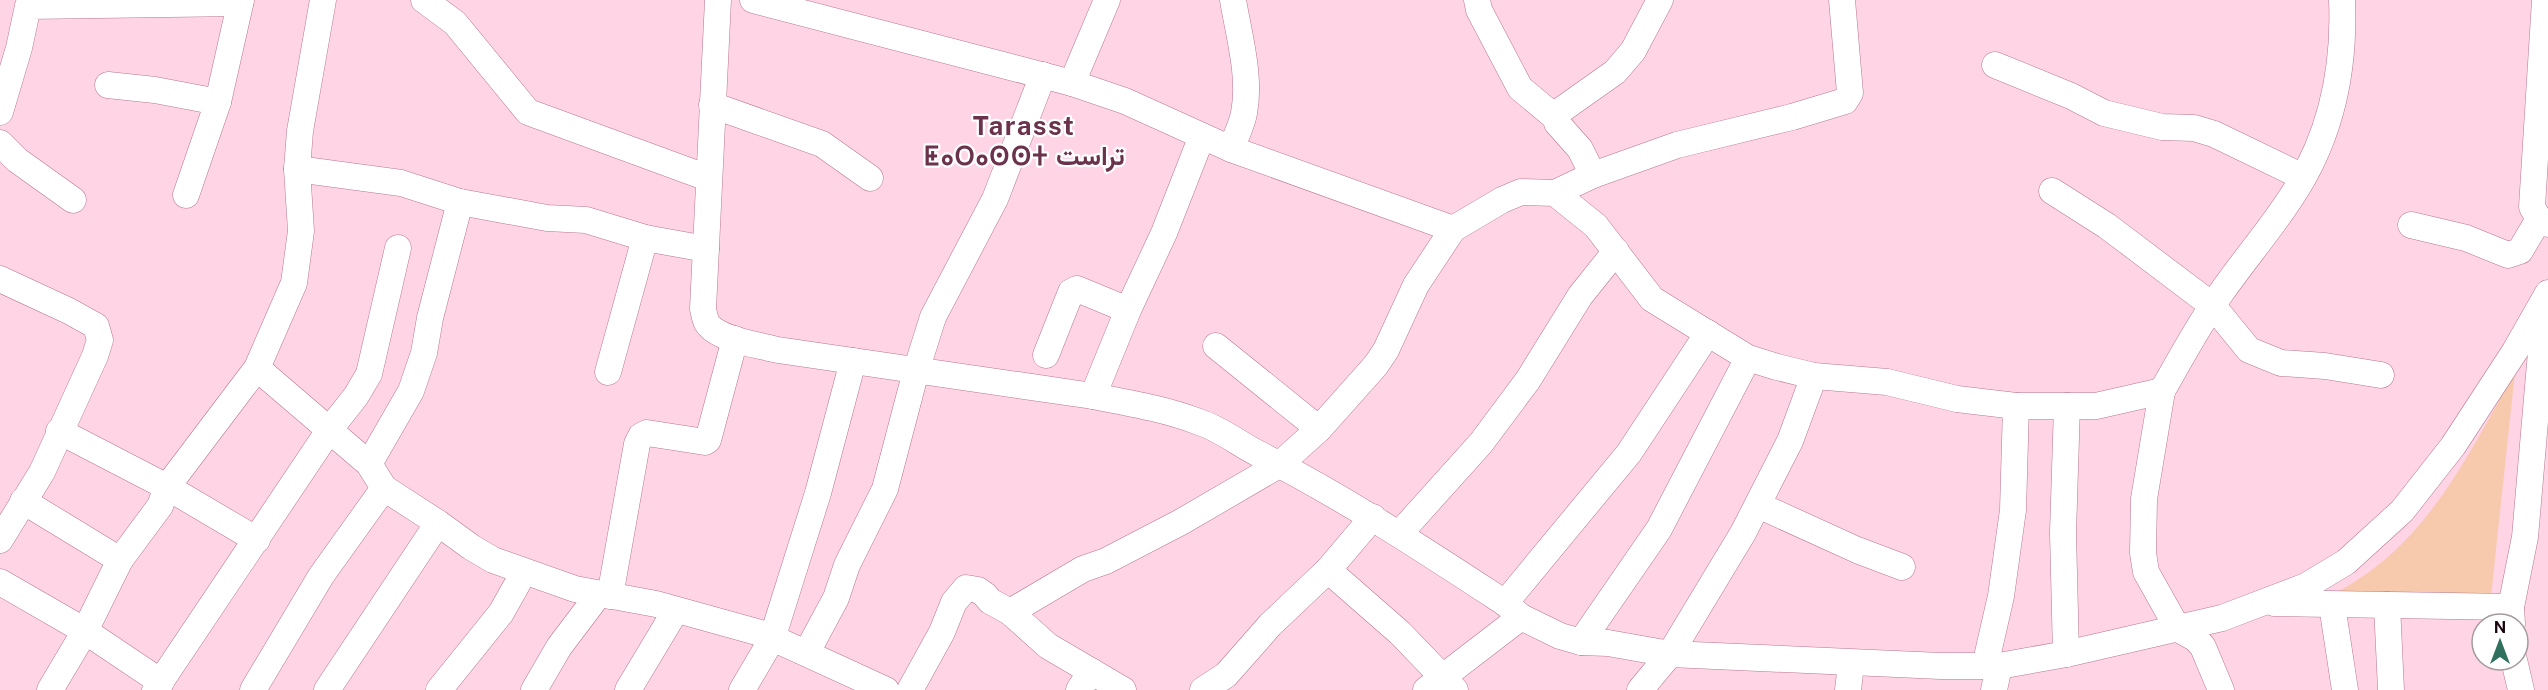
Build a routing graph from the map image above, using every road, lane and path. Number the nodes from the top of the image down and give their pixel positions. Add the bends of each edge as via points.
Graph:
1 (323, 0) edge
2 (424, 0) edge
3 (718, 0) edge
4 (753, 0) edge
5 (1107, 0) edge
6 (1233, 0) edge
7 (1477, 0) edge
8 (1660, 0) edge
9 (1842, 0) edge
10 (2342, 0) edge
11 (2545, 0) edge
12 (240, 1) edge
13 (28, 3) edge
14 (1995, 65) dead end
15 (1043, 75) junction
16 (1072, 83) junction
17 (108, 85) dead end
18 (218, 102) junction
19 (712, 105) junction
20 (0, 112) edge
21 (1556, 118) junction
22 (1202, 136) junction
23 (0, 143) edge
24 (1231, 149) junction
25 (297, 169) junction
26 (1593, 175) junction
27 (2303, 177) junction
28 (708, 178) junction
29 (870, 178) dead end
30 (2052, 191) dead end
31 (1554, 193) junction
32 (186, 195) dead end
33 (72, 200) dead end
34 (460, 202) junction
35 (2543, 221) edge
36 (2411, 225) dead end
37 (1453, 228) junction
38 (645, 238) junction
39 (398, 248) dead end
40 (706, 249) junction
41 (1616, 251) junction
42 (0, 279) edge
43 (2547, 295) edge
44 (2213, 306) junction
45 (1128, 310) junction
46 (1708, 333) junction
47 (735, 339) junction
48 (1216, 346) dead end
49 (1046, 355) dead end
50 (1748, 358) junction
51 (853, 361) junction
52 (257, 368) junction
53 (916, 371) junction
54 (608, 372) dead end
55 (2381, 375) dead end
56 (1814, 376) junction
57 (2162, 391) junction
58 (1093, 396) junction
59 (2016, 406) junction
60 (2067, 406) junction
61 (330, 429) junction
62 (1318, 429) junction
63 (59, 431) junction
64 (369, 464) junction
65 (1280, 465) junction
66 (167, 487) junction
67 (384, 488) junction
68 (23, 501) junction
69 (1758, 505) junction
70 (1373, 517) junction
71 (438, 523) junction
72 (1400, 534) junction
73 (2536, 536) edge
74 (0, 540) edge
75 (257, 540) junction
76 (120, 560) junction
77 (1902, 567) dead end
78 (1328, 570) junction
79 (524, 572) junction
80 (2, 588) edge
81 (604, 595) junction
82 (2265, 603) junction
83 (2332, 605) junction
84 (2387, 605) junction
85 (676, 610) junction
86 (1513, 610) junction
87 (1010, 612) junction
88 (2470, 612) edge
89 (2513, 612) edge
90 (2178, 629) junction
91 (85, 631) junction
92 (772, 639) junction
93 (1581, 642) junction
94 (807, 652) junction
95 (1670, 654) junction
96 (2066, 654) junction
97 (1851, 664) junction
98 (2517, 672) edge
99 (1993, 674) edge
100 (1085, 680) edge
101 (850, 684) edge
102 (158, 686) edge
103 (1441, 686) edge
104 (50, 690) edge
105 (253, 690) edge
106 (327, 690) edge
107 (439, 690) edge
108 (534, 690) edge
109 (628, 690) edge
110 (742, 690) edge
111 (886, 690) edge
112 (910, 690) edge
113 (1122, 690) edge
114 (1203, 690) edge
115 (1640, 690) edge
116 (1848, 690) edge
117 (2221, 690) edge
118 (2345, 690) edge
119 (2391, 690) edge
120 (2521, 690) edge

1 - 25 street
2 - 28 street via 455,23 528,112
3 - 19 street
4 - 15 street
5 - 16 street
6 - 24 street via 1245,92 1244,114
7 - 21 street via 1520,88
8 - 21 street via 1633,51 1615,72 1557,113
9 - 26 street via 1850,93 1845,101 1677,145
10 - 27 street via 2342,57 2335,98 2323,136
11 - 35 street via 2532,207
12 - 13 street
12 - 18 street
13 - 20 street
14 - 27 street via 2104,113 2214,134
15 - 16 street
15 - 53 street via 995,199 933,317
16 - 22 street via 1125,101
17 - 18 street
18 - 32 street
19 - 28 street
19 - 29 street via 822,144
21 - 26 street via 1580,149
22 - 24 street
22 - 45 street
23 - 33 street
24 - 37 street
25 - 34 street via 401,183
25 - 52 street via 301,231 294,283
26 - 31 street
27 - 44 street
28 - 40 street
30 - 44 street via 2107,226
31 - 37 street via 1521,192
31 - 41 street via 1596,226
34 - 38 street via 547,218 586,220
34 - 64 street via 421,363 411,391
35 - 36 street via 2515,254 2508,255 2466,238
37 - 62 street via 1416,285 1386,350 1366,378
38 - 40 street
38 - 54 street
39 - 61 street via 369,374
40 - 47 street via 706,321 714,330
41 - 46 street via 1652,299
41 - 72 street via 1580,296 1528,381 1481,443
42 - 63 street via 96,326 100,340 95,356
43 - 73 street
43 - 82 street via 2453,446 2402,511 2346,562 2306,586
44 - 55 street via 2249,350 2266,358
44 - 57 street
45 - 49 street via 1077,289 1071,292
45 - 58 street
46 - 50 street
46 - 86 street via 1629,453
47 - 51 street
47 - 81 street via 708,440 647,433 641,436
48 - 62 street
50 - 56 street
50 - 93 street via 1659,529
51 - 53 street
51 - 92 street via 818,494
52 - 61 street
52 - 66 street
53 - 58 street
53 - 94 street via 885,489
56 - 59 street via 1887,382 1957,399
56 - 69 street via 1791,441
57 - 60 street via 2096,406
57 - 90 street via 2144,499 2143,553 2146,573
58 - 65 street via 1198,421
59 - 60 street
59 - 99 street via 2013,510
60 - 96 street via 2063,534
61 - 64 street
61 - 75 street
62 - 65 street
63 - 66 street
63 - 68 street via 42,472
64 - 67 street
65 - 70 street
65 - 87 street
66 - 75 street
66 - 76 street via 160,506
67 - 71 street
67 - 105 street via 321,576
68 - 74 street
68 - 76 street
69 - 77 street
69 - 95 street
70 - 72 street
70 - 78 street
71 - 79 street via 493,560
71 - 106 street
72 - 86 street
73 - 89 street
75 - 102 street
76 - 91 street
78 - 103 street via 1400,633
78 - 114 street via 1270,625 1226,675
79 - 81 street
79 - 107 street via 501,613
80 - 91 street
81 - 85 street
81 - 108 street via 559,647
82 - 83 street
82 - 90 street
83 - 84 street
83 - 118 street
84 - 88 street
84 - 119 street
85 - 92 street
85 - 109 street
86 - 93 street via 1560,636
86 - 103 street
87 - 100 street via 1073,663
87 - 112 street via 978,591 966,588 954,602
90 - 96 street
90 - 117 street via 2203,647
91 - 102 street
91 - 104 street
92 - 94 street
92 - 110 street
93 - 95 street
94 - 101 street
95 - 97 street
95 - 115 street
96 - 99 street
97 - 99 street
97 - 116 street
98 - 120 street
100 - 113 street
101 - 111 street

